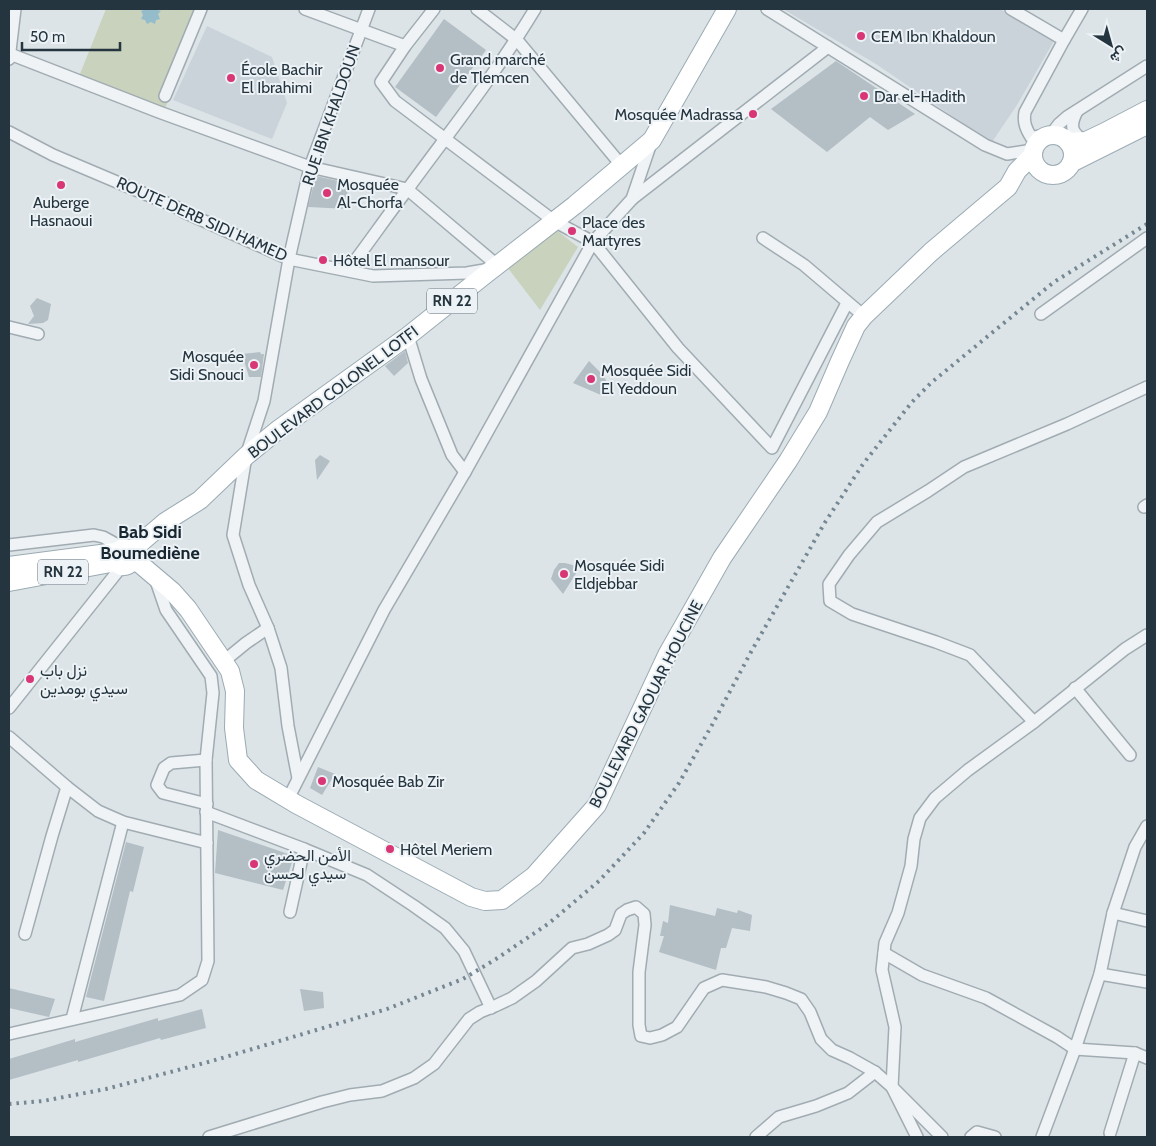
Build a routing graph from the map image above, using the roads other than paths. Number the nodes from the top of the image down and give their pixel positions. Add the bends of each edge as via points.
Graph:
1 (15, 9) edge
2 (201, 9) edge
3 (305, 9) edge
4 (369, 9) edge
5 (434, 9) edge
6 (477, 9) edge
7 (535, 9) edge
8 (727, 9) edge
9 (767, 9) edge
10 (1011, 9) edge
11 (1082, 9) edge
12 (360, 29) junction
13 (517, 40) junction
14 (1064, 40) junction
15 (405, 46) junction
16 (828, 47) junction
17 (9, 57) edge
18 (1147, 66) edge
19 (165, 96) dead end
20 (1078, 110) junction
21 (1147, 110) edge
22 (1147, 125) edge
23 (9, 132) edge
24 (445, 140) junction
25 (652, 140) junction
26 (1053, 143) junction
27 (1071, 163) junction
28 (622, 166) junction
29 (310, 167) junction
30 (1043, 173) junction
31 (1008, 186) junction
32 (407, 189) junction
33 (632, 199) junction
34 (554, 221) junction
35 (763, 238) dead end
36 (1147, 238) edge
37 (594, 242) junction
38 (289, 259) junction
39 (495, 267) junction
40 (348, 270) junction
41 (848, 303) junction
42 (1040, 314) dead end
43 (864, 316) junction
44 (9, 327) edge
45 (38, 334) dead end
46 (408, 336) junction
47 (1147, 387) edge
48 (246, 456) junction
49 (465, 472) junction
50 (9, 545) edge
51 (124, 556) junction
52 (9, 566) edge
53 (155, 576) junction
54 (9, 582) edge
55 (268, 628) junction
56 (1147, 635) edge
57 (224, 662) junction
58 (1075, 688) junction
59 (9, 708) edge
60 (1034, 722) junction
61 (9, 737) edge
62 (1130, 755) dead end
63 (206, 760) junction
64 (298, 778) junction
65 (68, 788) junction
66 (288, 799) junction
67 (207, 808) junction
68 (123, 822) junction
69 (1147, 826) edge
70 (207, 843) junction
71 (304, 849) junction
72 (290, 912) dead end
73 (1113, 913) junction
74 (1147, 921) edge
75 (26, 934) dead end
76 (884, 953) junction
77 (1100, 974) junction
78 (1147, 982) edge
79 (491, 1008) junction
80 (72, 1019) junction
81 (9, 1034) edge
82 (1075, 1049) junction
83 (1136, 1053) junction
84 (1147, 1058) edge
85 (875, 1072) junction
86 (892, 1087) junction
87 (1110, 1133) dead end
88 (209, 1137) edge
89 (756, 1137) edge
90 (917, 1137) edge
91 (942, 1137) edge
92 (971, 1137) edge
93 (995, 1137) edge
94 (1042, 1137) edge

1 - 17 street
2 - 19 street
3 - 12 street
4 - 12 street, RUE IBN KHALDOUN
5 - 15 street
6 - 13 street
7 - 13 street
8 - 25 main road, BOULEVARD COLONEL LOTFI / RN 22
9 - 16 street
10 - 14 street
11 - 14 street
12 - 15 street
12 - 29 street, RUE IBN KHALDOUN
13 - 24 street
13 - 28 street
14 - 26 street via 1024,117 1031,137
15 - 24 street via 381,82 395,101
16 - 26 street via 985,145 1007,154
16 - 33 street
17 - 29 street
18 - 20 street
20 - 26 street via 1058,124 1052,133
20 - 26 street via 1072,125 1079,138
21 - 26 main road via 1103,133
22 - 27 main road
23 - 38 street, ROUTE DERB SIDI HAMED via 53,155 176,206
24 - 32 street
24 - 34 street
25 - 28 main road, BOULEVARD COLONEL LOTFI / RN 22
25 - 33 street
26 - 27 main road via 1073,152
26 - 30 main road via 1034,163
26 - 31 main road via 1017,171
27 - 30 main road via 1059,174
28 - 34 main road, BOULEVARD COLONEL LOTFI / RN 22
29 - 32 street
29 - 38 street, RUE IBN KHALDOUN
30 - 31 main road
31 - 43 main road, BOULEVARD GAOUAR HOUCINE via 931,252
32 - 39 street
32 - 40 street
33 - 37 street
34 - 37 street
34 - 39 main road, BOULEVARD COLONEL LOTFI / RN 22
35 - 41 street via 804,265
36 - 42 street
37 - 41 street via 678,348 772,448
37 - 49 street
38 - 40 street, ROUTE DERB SIDI HAMED
38 - 48 street, RUE IBN KHALDOUN via 264,401
39 - 40 street, ROUTE DERB SIDI HAMED via 467,273 373,276
39 - 46 main road, BOULEVARD COLONEL LOTFI / RN 22
41 - 43 street
43 - 66 main road, BOULEVARD GAOUAR HOUCINE via 856,326 818,412 722,558 667,655 597,805 534,876 502,900 471,898
44 - 45 street
46 - 48 main road, BOULEVARD COLONEL LOTFI / RN 22
46 - 49 street via 421,379 452,455
47 - 60 street via 964,467 877,522 829,584 830,601 852,614 970,655
48 - 51 main road, BOULEVARD COLONEL LOTFI / RN 22 via 200,500 165,522
48 - 55 street, RUE IBN KHALDOUN via 233,535 249,585
49 - 64 street via 384,610
50 - 51 street via 94,535 103,537
51 - 52 main road, RN 22
51 - 53 main road, BOULEVARD GAOUAR HOUCINE
51 - 54 main road, RN 22
51 - 59 street
53 - 57 main road, BOULEVARD GAOUAR HOUCINE via 188,609
53 - 63 street via 166,610 212,676
55 - 57 street
55 - 64 street, RUE IBN KHALDOUN via 281,668
56 - 58 street
57 - 66 main road, BOULEVARD GAOUAR HOUCINE via 230,671 235,692 234,728 238,760 256,780
58 - 60 street
58 - 62 street
60 - 76 street via 968,770 935,798 920,818 911,866
61 - 65 street
63 - 67 street
63 - 67 street via 171,763 164,768 157,785 163,793
64 - 66 street
65 - 68 street via 98,811
65 - 75 street
67 - 70 street
67 - 71 street
68 - 70 street
68 - 80 street
69 - 73 street via 1135,847
70 - 80 street via 208,961 202,980 180,995
71 - 72 street
71 - 79 street via 367,875 445,928 464,950
73 - 74 street
73 - 77 street
76 - 82 street via 922,974 986,998
76 - 86 street via 882,970 895,1027
77 - 78 street
77 - 82 street
79 - 85 street via 536,981 572,948 608,935 615,930 620,914 636,908 644,914 638,972 641,1036 650,1038 678,1027 704,988 722,980 766,987 801,999 821,1039 832,1050
79 - 88 street via 469,1019 434,1064 414,1078 382,1091 322,1102
80 - 81 street
82 - 83 street
82 - 94 street
83 - 84 street
83 - 87 street
85 - 86 street
85 - 89 street via 848,1093 779,1117
86 - 90 street
86 - 91 street
92 - 93 street via 977,1132

